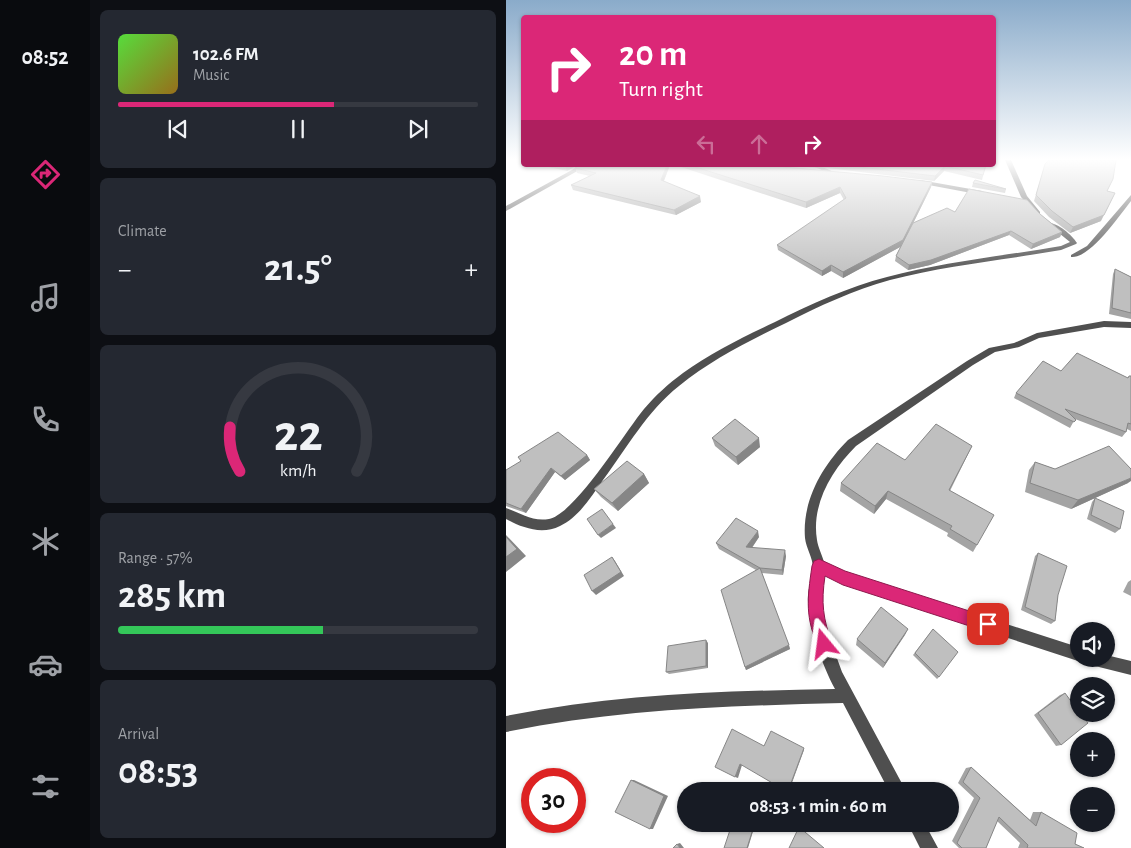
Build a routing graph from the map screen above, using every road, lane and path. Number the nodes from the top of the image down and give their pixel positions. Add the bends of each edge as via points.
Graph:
1 (522, 200) edge
2 (1023, 200) edge
3 (1027, 200) joint
4 (1129, 200) edge
5 (506, 208) edge
6 (1073, 256) dead end
7 (1131, 325) edge
8 (506, 513) edge
9 (819, 566) junction
10 (1070, 651) edge
11 (1115, 664) edge
12 (1131, 668) edge
13 (847, 696) junction
14 (506, 724) edge
15 (893, 782) edge
16 (920, 832) edge
17 (929, 848) edge

1 - 5 street
2 - 3 street
3 - 8 street via 1074,243 873,281 764,330 685,376 640,420 576,508 561,520 544,525 520,522
4 - 6 street via 1089,247
7 - 9 street via 1104,324 1037,336 992,350 852,444 842,452 825,477 812,507 811,539
9 - 10 street via 843,578
9 - 13 street via 814,600 819,628 836,676
11 - 12 street
13 - 14 street via 653,702 533,717
13 - 15 street
16 - 17 street

